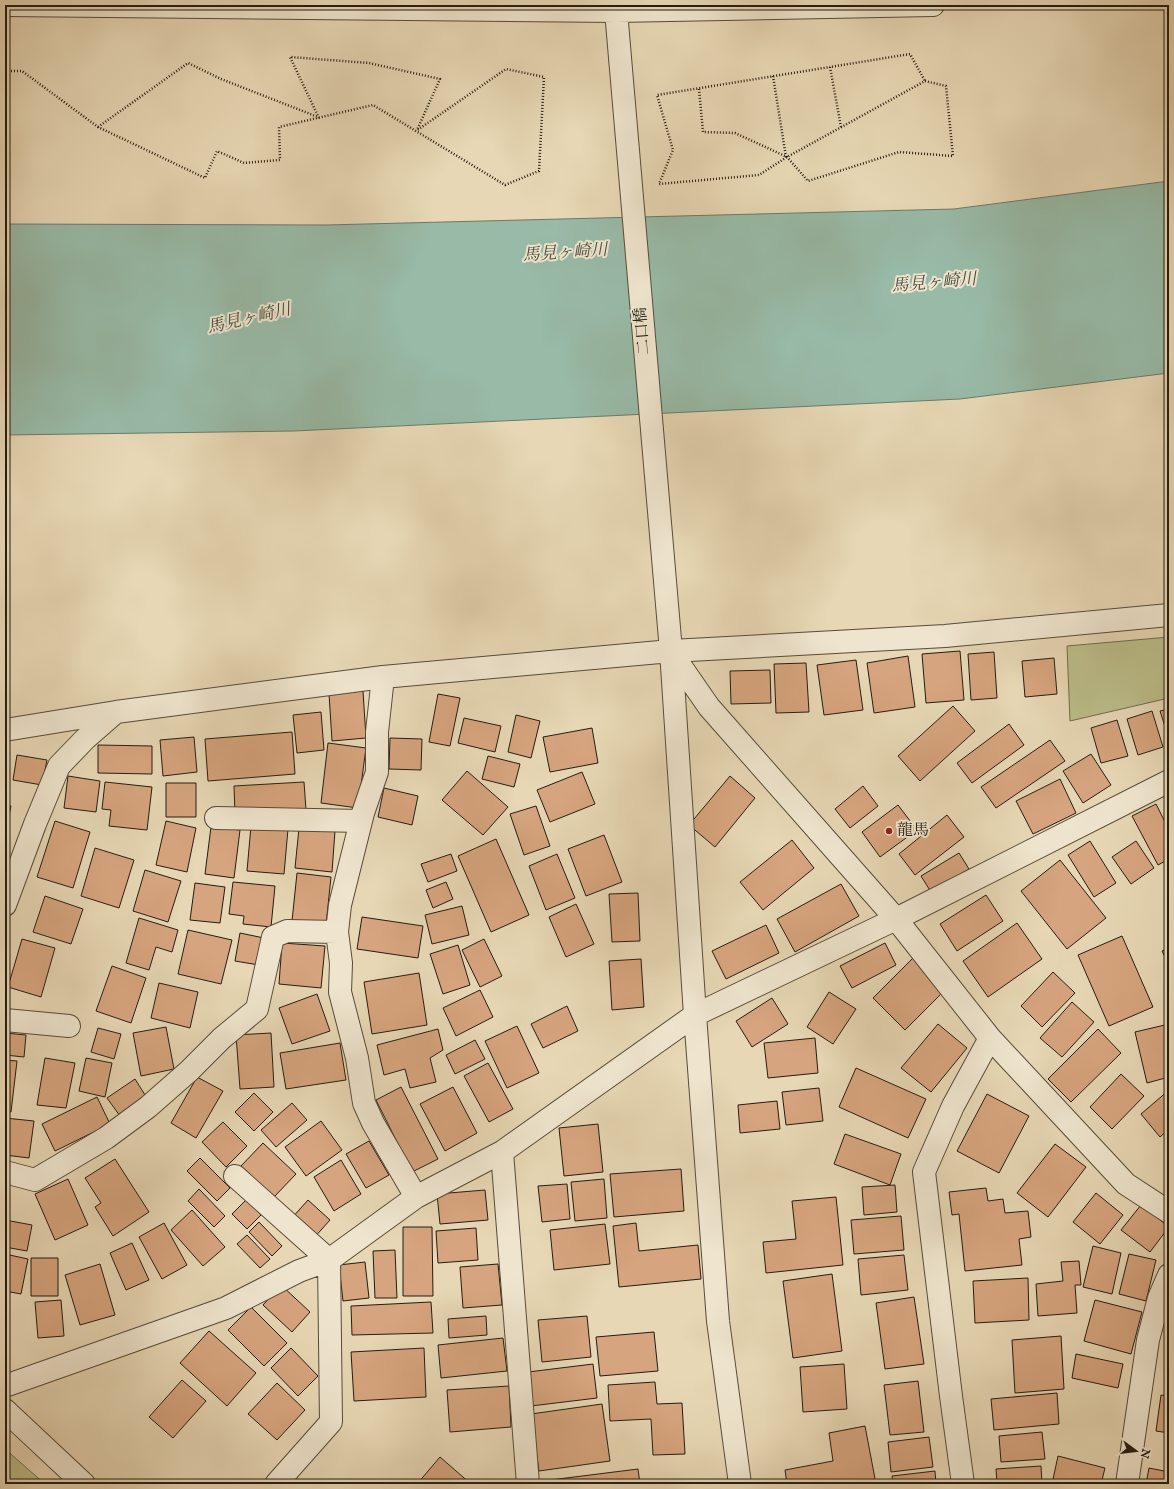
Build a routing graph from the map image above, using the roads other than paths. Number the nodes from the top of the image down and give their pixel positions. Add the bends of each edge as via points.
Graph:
1 (933, 5) edge
2 (5, 6) edge
3 (815, 6) edge
4 (616, 7) edge
5 (1169, 615) edge
6 (671, 651) junction
7 (383, 678) junction
8 (116, 712) junction
9 (5, 730) edge
10 (1169, 781) edge
11 (216, 818) dead end
12 (361, 820) junction
13 (5, 905) edge
14 (896, 919) junction
15 (337, 932) junction
16 (695, 1016) junction
17 (5, 1020) edge
18 (69, 1026) dead end
19 (990, 1038) junction
20 (502, 1152) junction
21 (5, 1172) edge
22 (235, 1176) dead end
23 (416, 1197) junction
24 (1168, 1209) edge
25 (328, 1260) junction
26 (1169, 1275) edge
27 (5, 1386) edge
28 (5, 1410) edge
29 (527, 1483) edge
30 (84, 1484) edge
31 (276, 1484) edge
32 (740, 1484) edge
33 (963, 1484) edge
34 (1127, 1484) edge

1 - 3 street
2 - 4 street
3 - 4 street
4 - 6 street, 二口橋
5 - 6 street via 945,636
6 - 7 street
6 - 14 street via 709,707
6 - 16 street, 二口橋
7 - 8 street
7 - 12 street via 377,732 377,772
8 - 9 street
8 - 13 street via 58,766
10 - 14 street
11 - 12 street
12 - 15 street via 340,905
14 - 16 street
14 - 19 street
15 - 21 street via 287,932 273,937 257,1009 222,1038 190,1071 106,1138 35,1180
15 - 23 street via 341,963 340,992 357,1058 364,1103
16 - 20 street
16 - 32 street, 二口橋 via 718,1321
17 - 18 street
19 - 24 street via 1126,1184
19 - 33 street via 953,1106 924,1172
20 - 23 street
20 - 29 street
22 - 25 street
23 - 25 street
25 - 27 street via 299,1271 226,1308
25 - 31 street via 331,1422
26 - 34 street via 1159,1298 1148,1340
28 - 30 street

